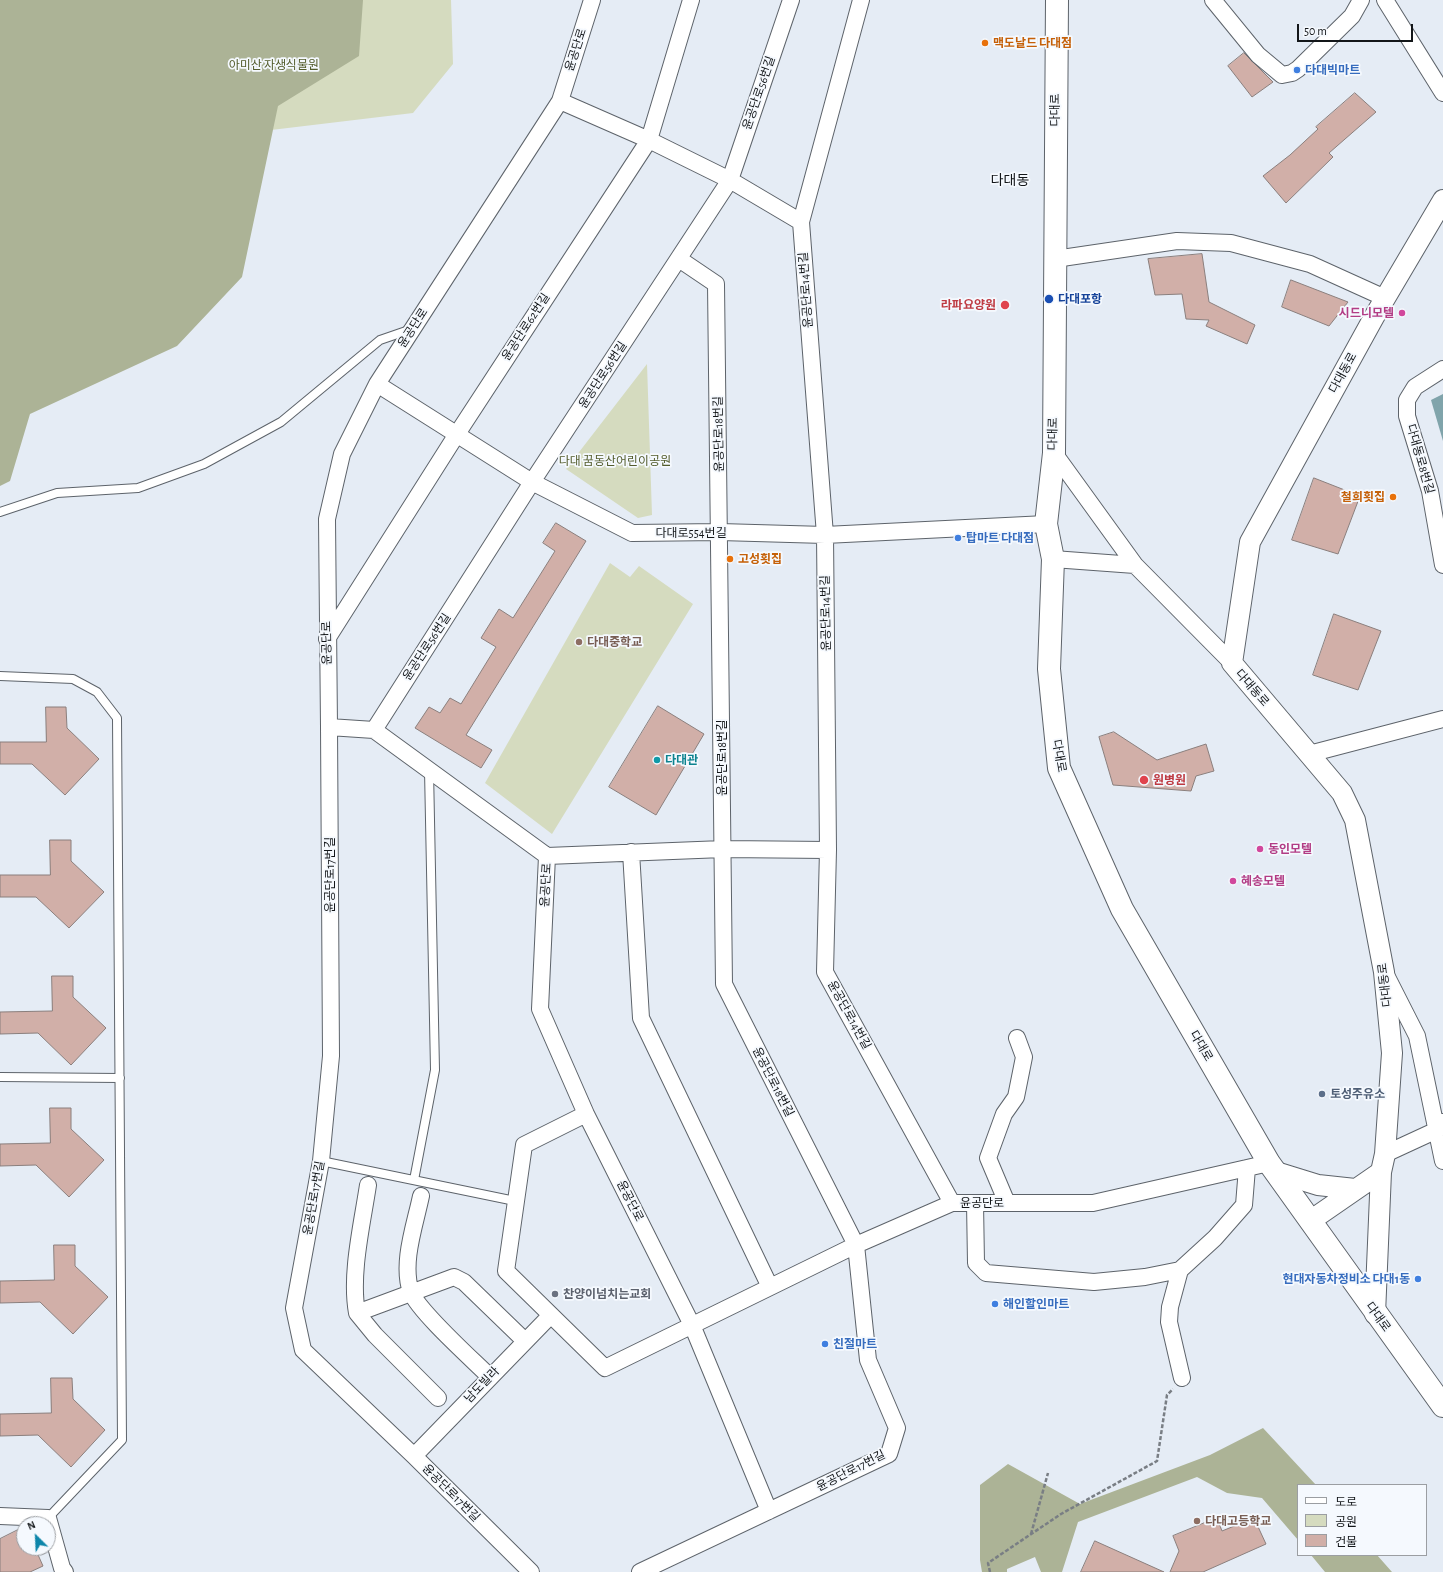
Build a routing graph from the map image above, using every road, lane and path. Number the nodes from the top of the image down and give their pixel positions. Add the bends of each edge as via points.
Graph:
1 (592, 0) edge
2 (691, 0) edge
3 (791, 0) edge
4 (861, 0) edge
5 (1057, 0) edge
6 (1213, 0) edge
7 (1361, 0) edge
8 (1385, 0) edge
9 (1441, 86) edge
10 (560, 101) junction
11 (649, 140) junction
12 (730, 180) junction
13 (1443, 200) edge
14 (801, 222) junction
15 (679, 259) junction
16 (1055, 259) junction
17 (1385, 298) junction
18 (412, 330) junction
19 (1443, 369) edge
20 (377, 384) junction
21 (457, 434) junction
22 (1054, 452) junction
23 (532, 482) junction
24 (0, 512) edge
25 (1046, 524) junction
26 (720, 532) junction
27 (825, 535) junction
28 (1053, 560) junction
29 (1135, 565) junction
30 (1443, 565) edge
31 (327, 639) junction
32 (1232, 663) junction
33 (0, 676) edge
34 (1443, 719) edge
35 (329, 727) junction
36 (374, 730) junction
37 (1309, 754) junction
38 (429, 770) junction
39 (723, 849) junction
40 (828, 850) junction
41 (631, 852) junction
42 (547, 856) junction
43 (1384, 972) junction
44 (1017, 1038) dead end
45 (0, 1077) edge
46 (120, 1078) junction
47 (586, 1114) junction
48 (1440, 1126) edge
49 (321, 1161) junction
50 (1443, 1161) edge
51 (1383, 1163) junction
52 (1248, 1168) junction
53 (1273, 1168) junction
54 (414, 1180) junction
55 (368, 1185) dead end
56 (1355, 1189) junction
57 (421, 1196) dead end
58 (515, 1201) junction
59 (952, 1203) junction
60 (975, 1203) junction
61 (1007, 1203) junction
62 (1310, 1221) junction
63 (856, 1245) junction
64 (1180, 1270) junction
65 (770, 1287) junction
66 (411, 1293) junction
67 (357, 1313) junction
68 (1375, 1314) junction
69 (551, 1315) junction
70 (692, 1326) junction
71 (525, 1341) junction
72 (490, 1377) junction
73 (1182, 1378) joint
74 (438, 1398) dead end
75 (1443, 1406) edge
76 (414, 1456) junction
77 (1048, 1473) dead end
78 (769, 1511) junction
79 (0, 1516) edge
80 (50, 1516) edge
81 (16, 1517) edge
82 (1031, 1535) junction
83 (56, 1547) edge
84 (65, 1572) edge
85 (531, 1572) edge
86 (640, 1572) edge
87 (990, 1572) edge

1 - 10 street, 윤공단로
2 - 11 street, 윤공단로62번길
3 - 12 street, 윤공단로56번길
4 - 14 street, 윤공단로14번길
5 - 16 main road, 다대로
6 - 7 street via 1258,55 1282,75 1292,73 1298,68 1352,16
8 - 9 street
10 - 11 street
10 - 18 street, 윤공단로
11 - 12 street
11 - 21 street, 윤공단로62번길
12 - 14 street
12 - 15 street, 윤공단로56번길
13 - 17 street, 다대동로
14 - 27 street, 윤공단로14번길
15 - 23 street, 윤공단로56번길
15 - 26 street, 윤공단로18번길 via 716,284
16 - 17 street via 1177,241 1231,243 1310,264
16 - 22 main road, 다대로
17 - 32 street, 다대동로 via 1250,542
18 - 20 street, 윤공단로
18 - 24 lane via 380,340 281,422 204,464 138,488 57,493
19 - 30 street, 다대동로8번길 via 1416,387 1407,400 1407,416 1430,491
20 - 21 street, 다대로554번길
20 - 31 street, 윤공단로 via 342,454 327,519
21 - 23 street, 다대로554번길
21 - 31 street, 윤공단로62번길
22 - 25 main road, 다대로
22 - 29 street
23 - 26 street, 다대로554번길 via 632,533
23 - 36 street, 윤공단로56번길
25 - 27 street, 다대로554번길
25 - 28 main road, 다대로
26 - 27 street, 다대로554번길
26 - 39 street, 윤공단로18번길
27 - 40 street, 윤공단로14번길
28 - 29 street
28 - 53 main road, 다대로 via 1049,669 1059,768 1122,909
29 - 32 street
31 - 35 street, 윤공단로
32 - 37 street, 다대동로
33 - 46 lane via 73,679 97,692 117,718
34 - 37 street
35 - 36 street
35 - 49 street, 윤공단로17번길 via 331,1056
36 - 38 street, 윤공단로
37 - 43 street, 다대동로 via 1342,793 1355,820
38 - 42 street, 윤공단로
38 - 54 lane via 435,1070
39 - 40 street
39 - 41 street
39 - 63 street, 윤공단로18번길 via 724,984
40 - 59 street, 윤공단로14번길 via 825,972
41 - 42 street
41 - 65 street via 641,1018
42 - 47 street, 윤공단로 via 540,1009
43 - 48 street via 1417,1036
43 - 51 street, 다대동로 via 1392,1053
44 - 61 street via 1024,1057 1016,1097 1004,1114 988,1158
45 - 46 lane
46 - 80 lane via 122,1440
47 - 58 street via 524,1145
47 - 70 street, 윤공단로
48 - 50 street
48 - 51 street
49 - 54 lane
49 - 76 street, 윤공단로17번길 via 294,1308 303,1350
51 - 56 street
51 - 68 street, 다대동로
52 - 53 street, 윤공단로
52 - 61 street, 윤공단로 via 1093,1203
52 - 64 street via 1244,1205 1215,1238
53 - 56 street via 1318,1185
53 - 62 main road, 다대로
54 - 58 lane
55 - 67 street via 356,1266 354,1299
56 - 62 street
57 - 66 street via 409,1253
58 - 69 street via 506,1271
59 - 60 street, 윤공단로
59 - 63 street, 윤공단로
60 - 61 street, 윤공단로
60 - 64 street via 976,1263 986,1273 1094,1282 1145,1277
62 - 68 main road, 다대로
63 - 65 street, 윤공단로
63 - 78 street, 윤공단로17번길 via 868,1360 898,1428 889,1454
64 - 73 street via 1170,1307 1169,1322
65 - 70 street, 윤공단로
66 - 67 street
66 - 71 street via 454,1277 464,1282
66 - 72 street via 422,1309
67 - 74 street via 375,1335
68 - 75 main road, 다대로
69 - 70 street via 605,1368
69 - 71 street, 남도빌라
70 - 78 street
71 - 72 street, 남도빌라
72 - 76 street, 남도빌라
73 - 82 path via 1168,1395 1156,1461 1061,1514
76 - 85 street, 윤공단로17번길
77 - 82 path
78 - 86 street, 윤공단로17번길
79 - 81 street
82 - 87 path via 988,1563
83 - 84 street

